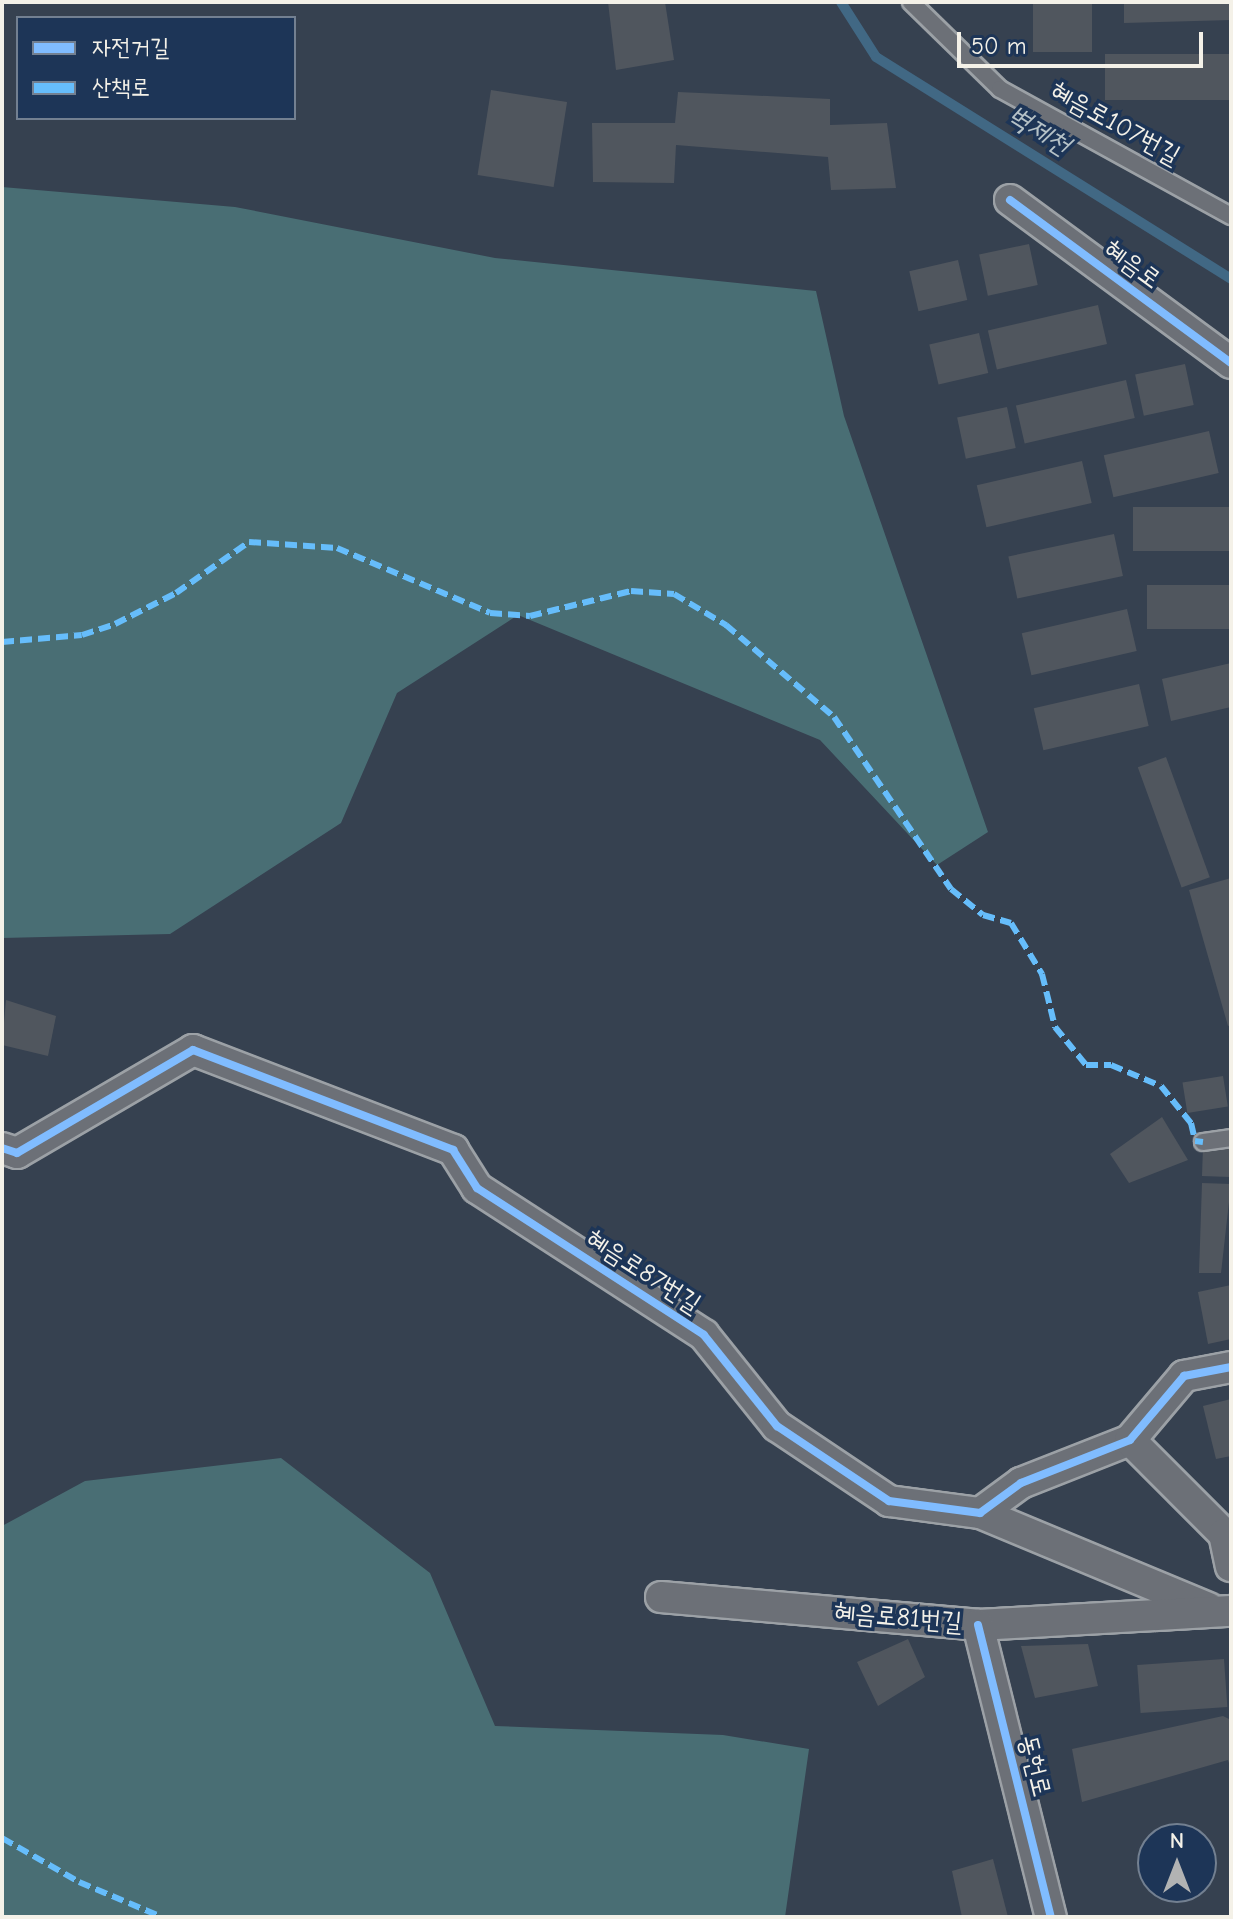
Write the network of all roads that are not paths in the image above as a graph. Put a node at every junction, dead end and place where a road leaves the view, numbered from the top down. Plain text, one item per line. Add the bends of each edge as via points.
1 (911, 2) edge
2 (1010, 200) dead end
3 (1231, 216) edge
4 (1231, 363) edge
5 (1231, 1138) edge
6 (1203, 1142) dead end
7 (2, 1148) edge
8 (1231, 1367) edge
9 (1130, 1440) junction
10 (980, 1513) junction
11 (1231, 1566) edge
12 (661, 1597) dead end
13 (1224, 1611) edge
14 (978, 1625) junction
15 (1051, 1917) edge

1 - 3 lane, 혜음로107번길 via 1000,89
2 - 4 street, 혜음로
5 - 6 lane
7 - 10 street, 혜음로87번길 via 17,1153 193,1050 453,1150 477,1188 704,1335 777,1426 889,1501
8 - 9 street via 1184,1376
9 - 10 street via 1021,1483
9 - 11 street via 1224,1534
10 - 13 street
12 - 14 street, 혜음로81번길
13 - 14 street, 혜음로81번길
14 - 15 street, 동헌로

